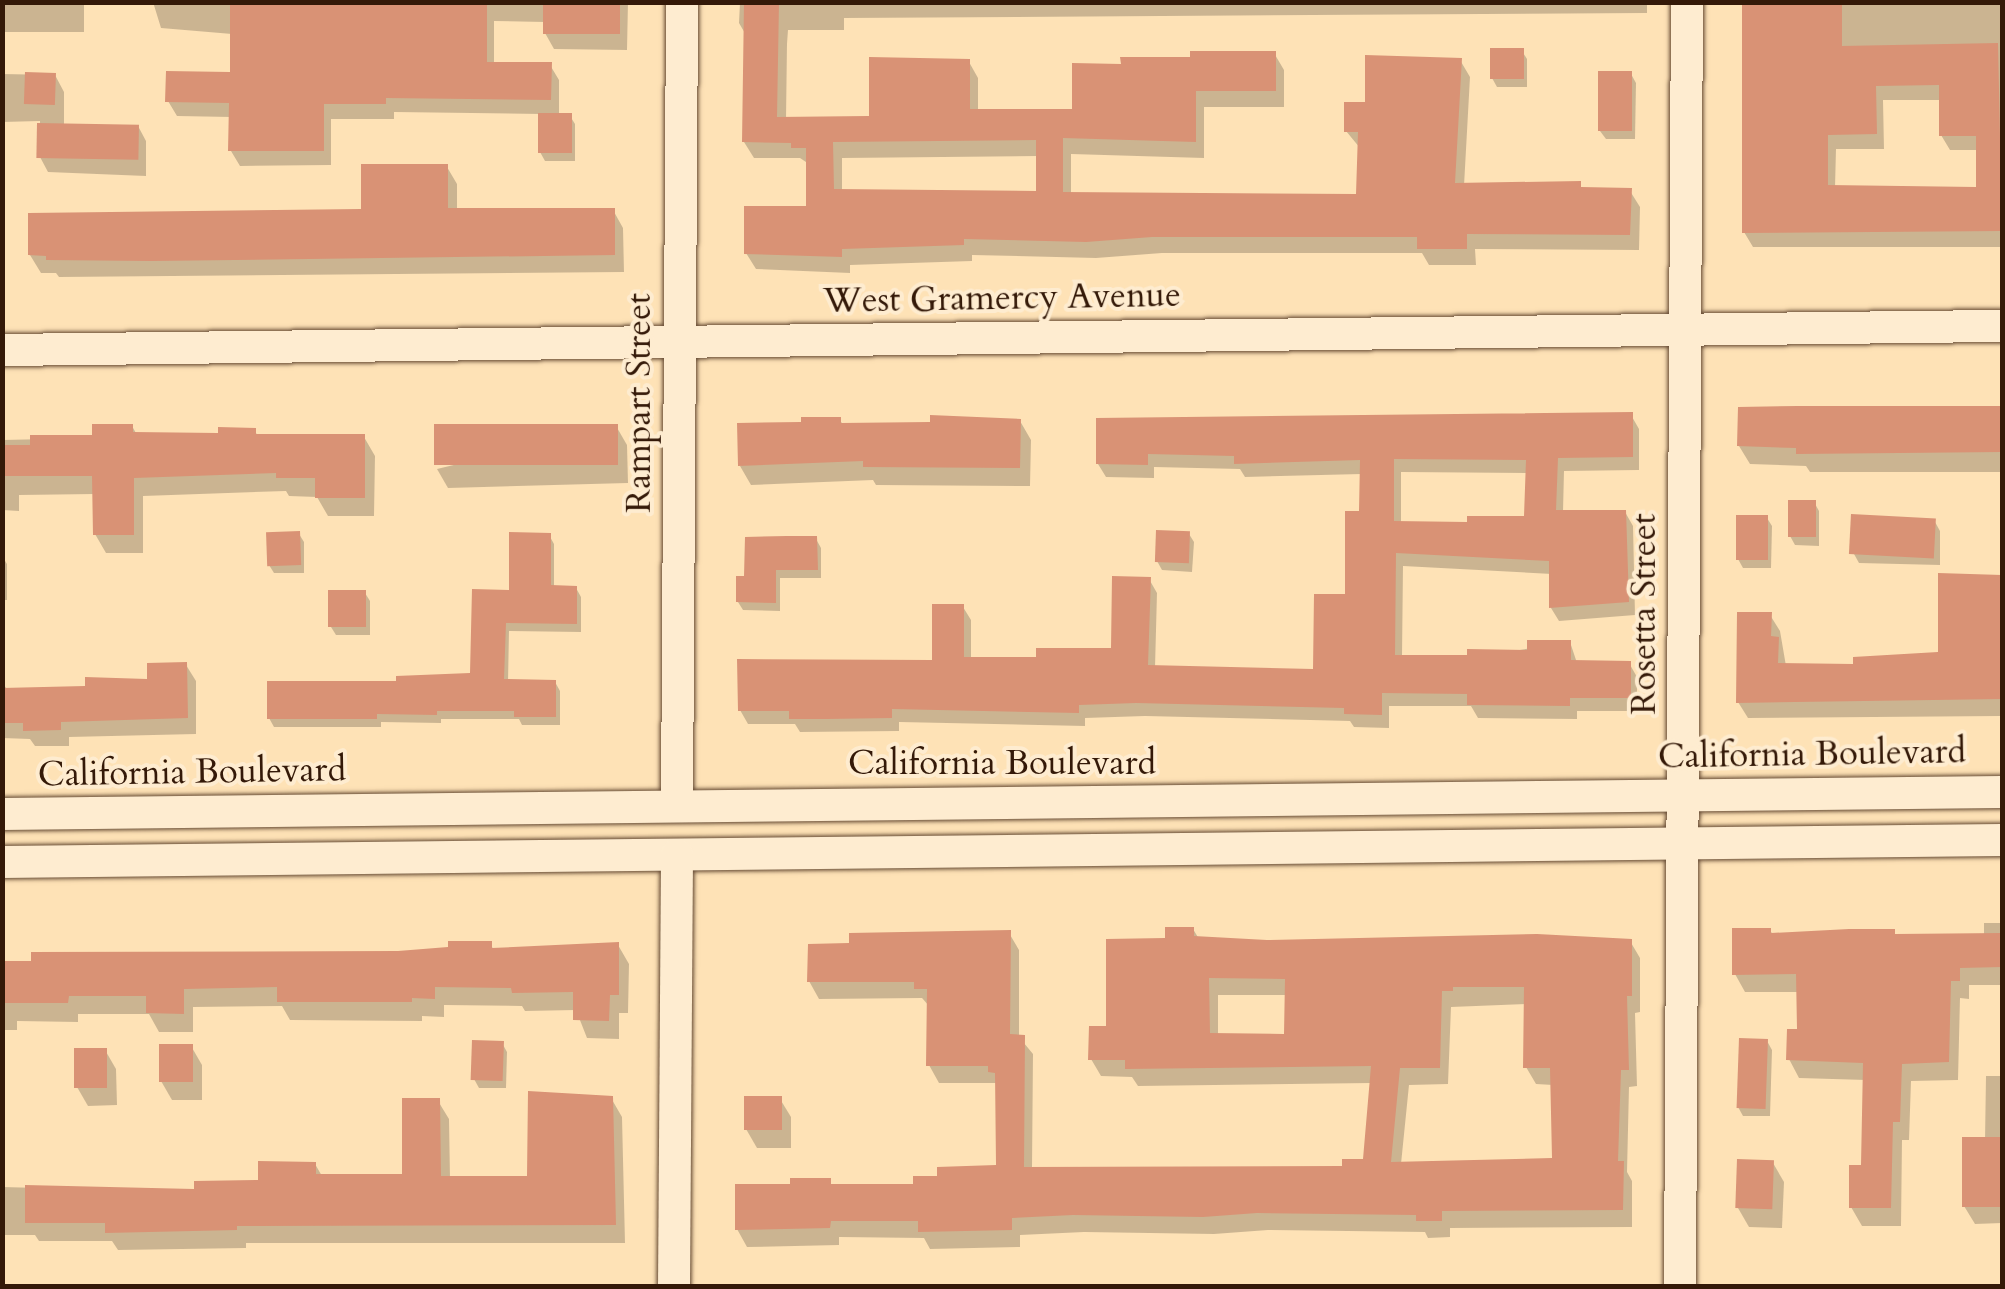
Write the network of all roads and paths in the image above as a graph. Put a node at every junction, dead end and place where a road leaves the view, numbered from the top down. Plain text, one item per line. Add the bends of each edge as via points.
1 (682, 2) edge
2 (1687, 2) edge
3 (2002, 326) edge
4 (1685, 330) junction
5 (680, 342) junction
6 (2, 350) edge
7 (2002, 792) edge
8 (1683, 795) junction
9 (1182, 802) junction
10 (677, 804) junction
11 (170, 813) junction
12 (2, 814) edge
13 (2002, 840) edge
14 (1682, 844) junction
15 (1183, 848) junction
16 (677, 855) junction
17 (172, 861) junction
18 (2, 862) edge
19 (674, 1286) edge
20 (1680, 1286) edge

1 - 5 street, Rampart Street
2 - 4 street, Rosetta Street
3 - 4 street, West Gramercy Avenue
4 - 5 street, West Gramercy Avenue
4 - 8 street, Rosetta Street
5 - 6 street, West Gramercy Avenue
5 - 10 street, Rampart Street
7 - 8 street, California Boulevard
8 - 9 street, California Boulevard
8 - 14 street, Rosetta Street
9 - 10 street, California Boulevard
9 - 15 street
10 - 11 street, California Boulevard
10 - 16 street via 707,823 707,837
11 - 12 street, California Boulevard
11 - 17 street
13 - 14 street
14 - 15 street
14 - 20 street, Rosetta Street
15 - 16 street
16 - 17 street
16 - 19 street
17 - 18 street

